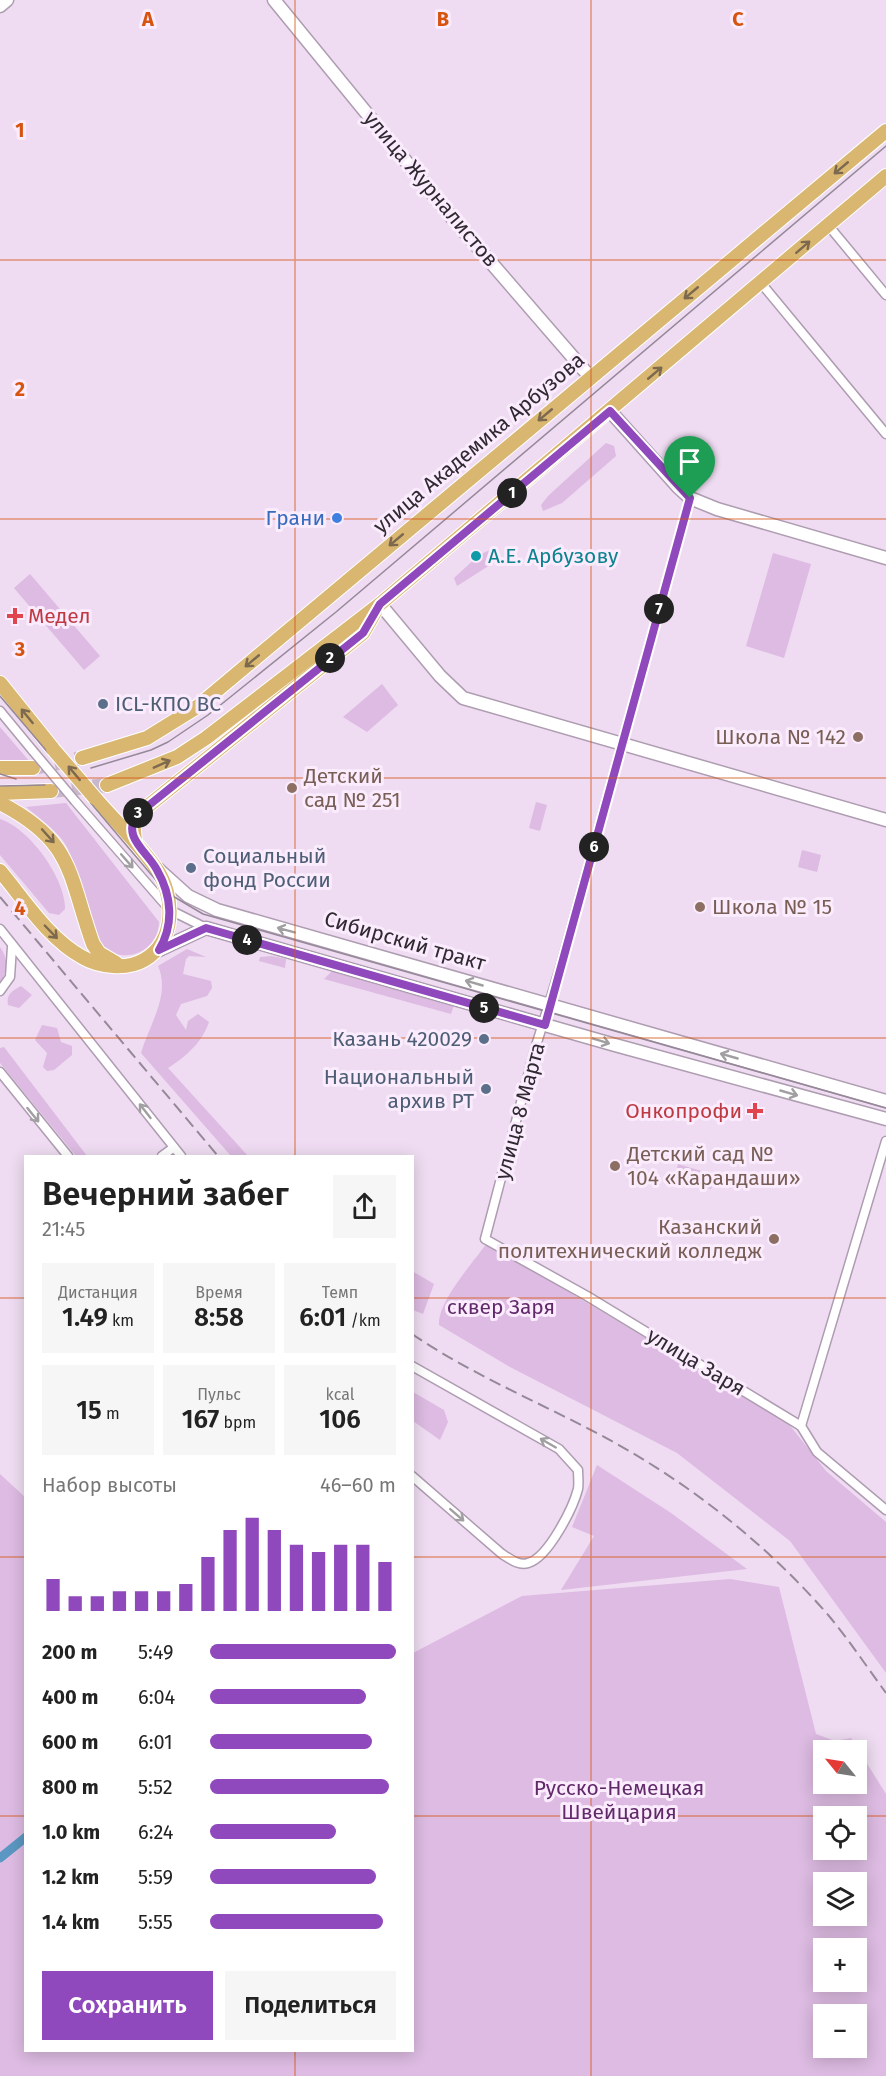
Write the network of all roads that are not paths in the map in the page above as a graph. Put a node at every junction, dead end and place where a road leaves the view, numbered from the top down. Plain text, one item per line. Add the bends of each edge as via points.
1 (7, 0) edge
2 (274, 0) edge
3 (0, 6) edge
4 (886, 130) edge
5 (886, 176) edge
6 (828, 225) junction
7 (761, 283) junction
8 (886, 295) edge
9 (590, 377) junction
10 (610, 411) junction
11 (886, 434) edge
12 (690, 498) junction
13 (886, 558) edge
14 (380, 604) junction
15 (0, 683) edge
16 (0, 711) edge
17 (622, 744) junction
18 (82, 758) tunnel mouth
19 (0, 768) edge
20 (33, 768) tunnel mouth
21 (107, 785) tunnel mouth
22 (51, 792) tunnel mouth
23 (0, 793) edge
24 (0, 803) edge
25 (886, 820) edge
26 (136, 844) junction
27 (157, 869) junction
28 (0, 871) edge
29 (170, 910) junction
30 (206, 928) junction
31 (0, 929) edge
32 (12, 946) junction
33 (159, 950) junction
34 (122, 965) junction
35 (0, 991) edge
36 (550, 1004) junction
37 (545, 1025) junction
38 (0, 1072) edge
39 (886, 1101) edge
40 (886, 1119) edge
41 (886, 1141) edge
42 (173, 1148) junction
43 (68, 1155) edge
44 (163, 1155) edge
45 (180, 1155) edge
46 (485, 1239) joint
47 (414, 1367) edge
48 (801, 1426) junction
49 (414, 1478) edge
50 (886, 1510) edge

1 - 3 main road
2 - 9 main road, улица Журналистов via 449,214
4 -> 9 main road, улица Академика Арбузова
5 - 6 main road
7 -> 6 main road
6 - 8 street
10 -> 7 main road
7 - 11 street
9 -> 18 main road, улица Академика Арбузова via 197,707 147,738
10 - 12 main road
10 - 14 main road
12 - 13 main road
12 - 17 street, улица 8 Марта
14 - 17 main road via 463,698
21 -> 14 main road via 177,757
14 - 26 main road via 363,633 138,814 132,828
26 -> 15 main road, Сибирский тракт, bridge
16 -> 29 street, Сибирский тракт, bridge
17 - 25 main road
17 - 36 street, улица 8 Марта
19 - 20 main road
22 - 23 main road
24 -> 34 main road via 42,829 56,846 68,862 93,945 109,960
26 - 27 main road, Сибирский тракт
27 - 29 main road
36 -> 27 main road, Сибирский тракт via 217,910 188,896
28 -> 34 main road via 68,948 96,963
29 - 30 street, Сибирский тракт
29 - 33 main road via 169,929
30 - 33 main road
30 - 37 main road, Сибирский тракт
31 - 32 street
32 - 35 street via 10,977
42 -> 32 street
33 - 34 main road via 140,962
36 - 37 street, улица 8 Марта
39 -> 36 main road, Сибирский тракт
37 -> 40 main road, Сибирский тракт
37 - 46 street, улица 8 Марта
38 -> 43 street
41 - 48 street
42 - 44 street
42 - 45 street
46 - 48 street, улица Заря
49 -> 47 street via 502,1554 526,1564 535,1560 560,1531 578,1488 578,1470 559,1449
48 - 50 street, улица Заря via 817,1452

